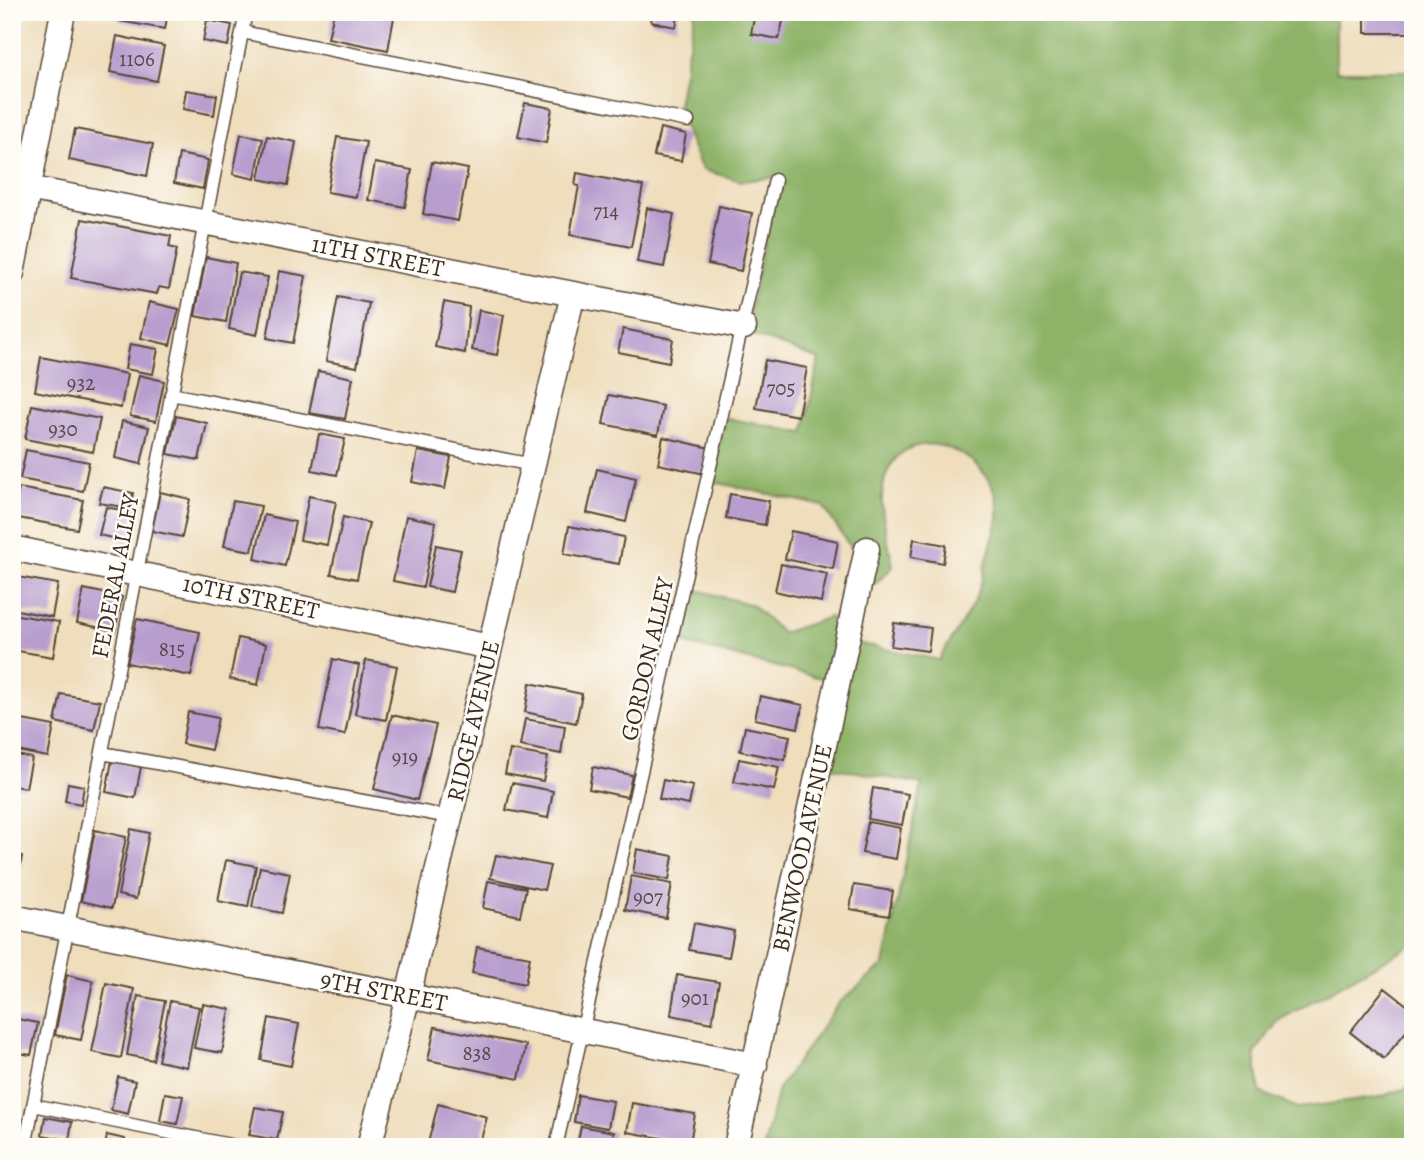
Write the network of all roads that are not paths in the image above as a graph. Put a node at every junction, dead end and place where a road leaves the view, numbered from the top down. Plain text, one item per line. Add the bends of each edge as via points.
1 (63, 12) edge
2 (246, 12) edge
3 (242, 32) junction
4 (688, 121) dead end
5 (775, 180) dead end
6 (20, 187) edge
7 (204, 223) junction
8 (12, 273) edge
9 (573, 294) junction
10 (744, 327) junction
11 (171, 394) junction
12 (533, 465) junction
13 (12, 548) edge
14 (867, 549) dead end
15 (137, 574) junction
16 (490, 647) junction
17 (102, 753) junction
18 (450, 817) junction
19 (12, 917) edge
20 (68, 929) junction
21 (408, 996) junction
22 (585, 1031) junction
23 (755, 1065) junction
24 (33, 1105) junction
25 (25, 1147) edge
26 (240, 1147) edge
27 (369, 1147) edge
28 (556, 1147) edge
29 (736, 1147) edge

1 - 6 street
2 - 3 lane, FEDERAL ALLEY
3 - 4 lane
3 - 7 lane, FEDERAL ALLEY
5 - 10 lane, GORDON ALLEY
6 - 7 street, 11TH STREET
6 - 8 street
7 - 9 street, 11TH STREET
7 - 11 lane, FEDERAL ALLEY
9 - 10 street, 11TH STREET
9 - 12 street, RIDGE AVENUE
10 - 22 lane, GORDON ALLEY
11 - 12 lane
11 - 15 lane, FEDERAL ALLEY
12 - 16 street, RIDGE AVENUE
13 - 15 street, 10TH STREET
14 - 23 street, BENWOOD AVENUE
15 - 16 street, 10TH STREET
15 - 17 lane, FEDERAL ALLEY
16 - 18 street, RIDGE AVENUE
17 - 18 lane
17 - 20 lane, FEDERAL ALLEY
18 - 21 street, RIDGE AVENUE
19 - 20 street, 9TH STREET
20 - 21 street, 9TH STREET
20 - 24 lane, FEDERAL ALLEY
21 - 22 street, 9TH STREET
21 - 27 street, RIDGE AVENUE
22 - 23 street, 9TH STREET
22 - 28 lane, GORDON ALLEY
23 - 29 street, BENWOOD AVENUE
24 - 25 lane, FEDERAL ALLEY
24 - 26 lane

